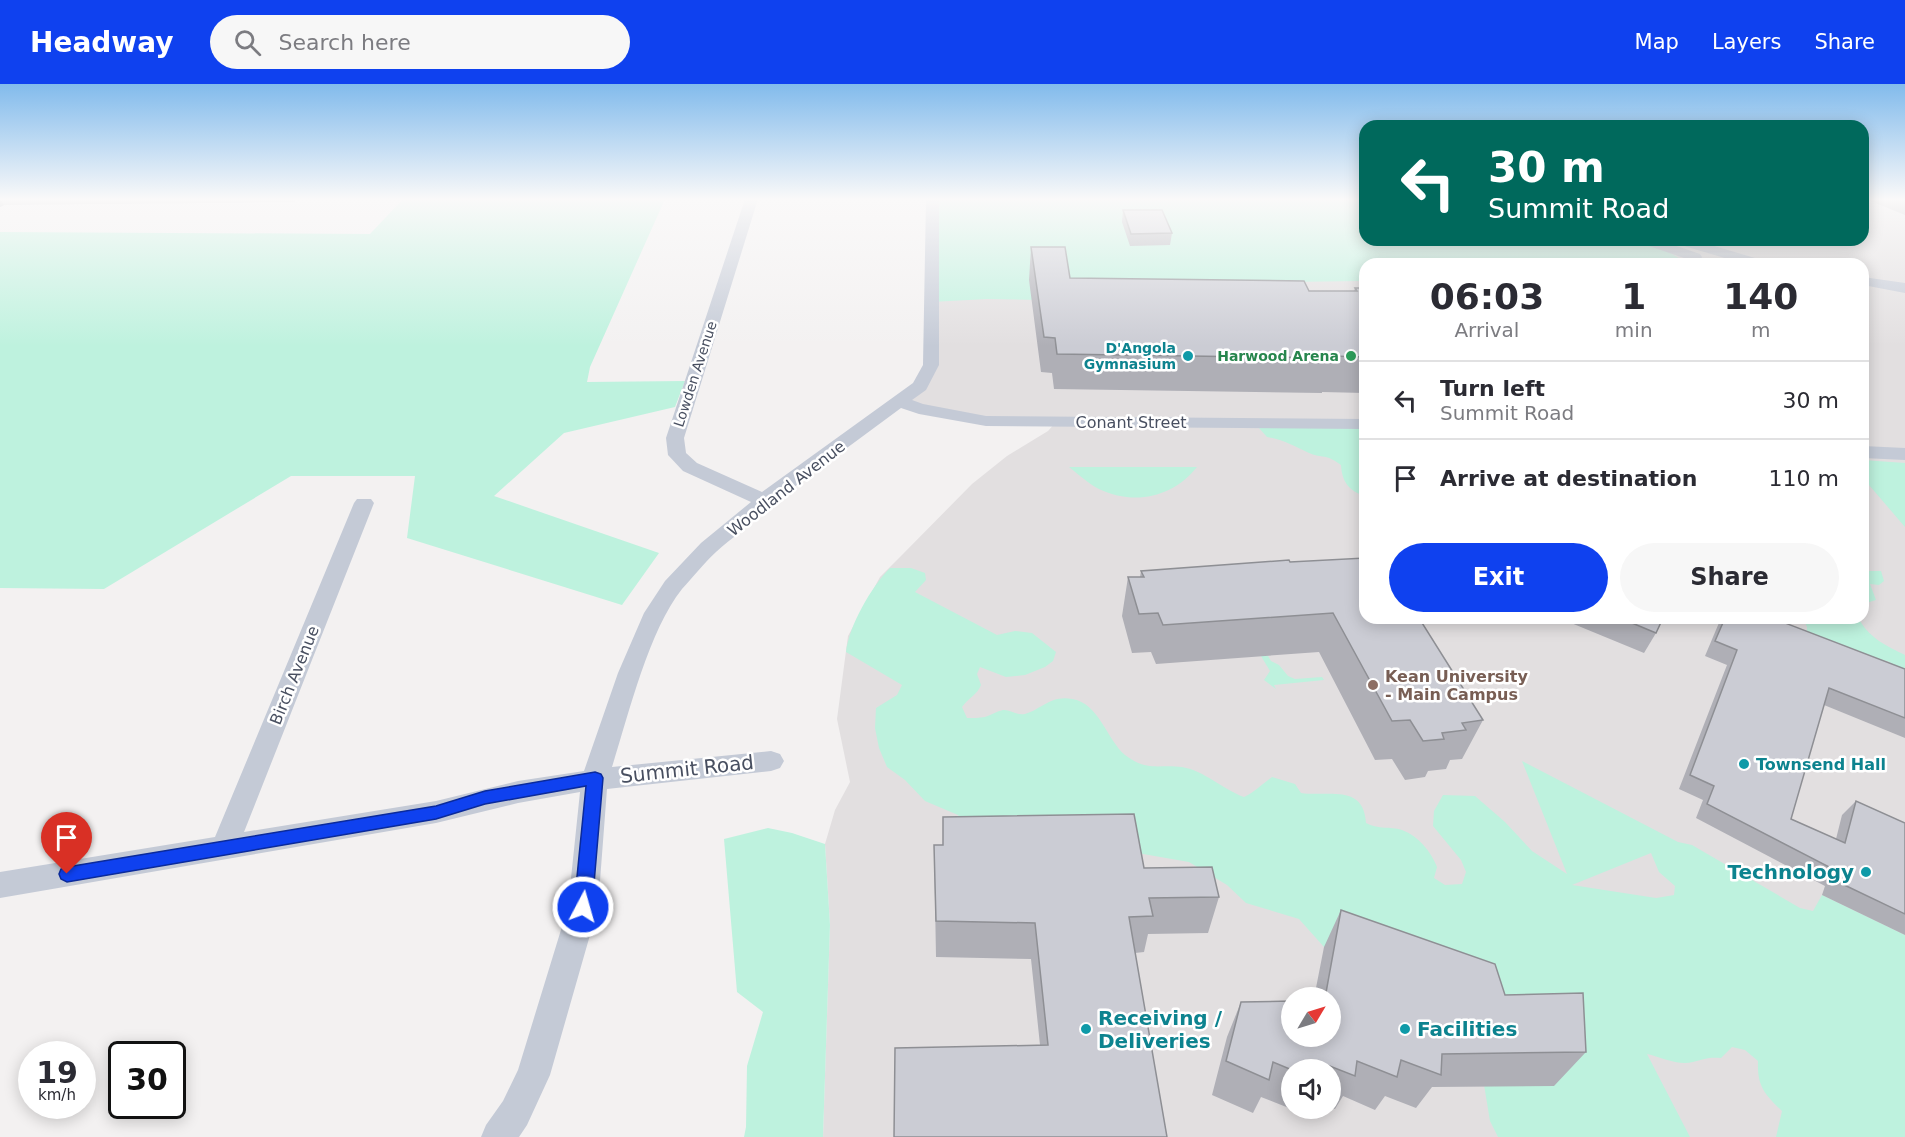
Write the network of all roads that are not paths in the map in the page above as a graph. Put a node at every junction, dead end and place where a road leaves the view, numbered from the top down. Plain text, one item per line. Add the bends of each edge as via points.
1 (735, 248) edge
2 (932, 248) edge
3 (1661, 248) edge
4 (1668, 248) edge
5 (1705, 248) edge
6 (1678, 258) edge
7 (1698, 258) edge
8 (1737, 258) edge
9 (1869, 282) edge
10 (1905, 288) edge
11 (1869, 296) edge
12 (1905, 298) edge
13 (900, 401) junction
14 (1359, 424) edge
15 (1869, 452) edge
16 (1905, 454) edge
17 (764, 500) junction
18 (364, 503) dead end
19 (771, 761) dead end
20 (595, 778) junction
21 (224, 848) junction
22 (0, 885) edge
23 (498, 1137) edge

1 - 17 street, Lowden Avenue via 675,438 677,455 690,467
2 - 13 street, Woodland Avenue via 931,365 920,386
3 - 6 street
4 - 7 street
5 - 8 street
9 - 10 street
11 - 12 street
13 - 14 street, Conant Street via 919,409 986,421
13 - 17 street, Woodland Avenue
15 - 16 street
17 - 20 street, Woodland Avenue via 708,548 673,586 652,619
18 - 21 street, Birch Avenue
19 - 20 street, Summit Road
20 - 21 street, Summit Road via 485,798 436,813
20 - 23 street, Woodland Avenue via 583,907 533,1075 515,1113
21 - 22 street, Summit Road

